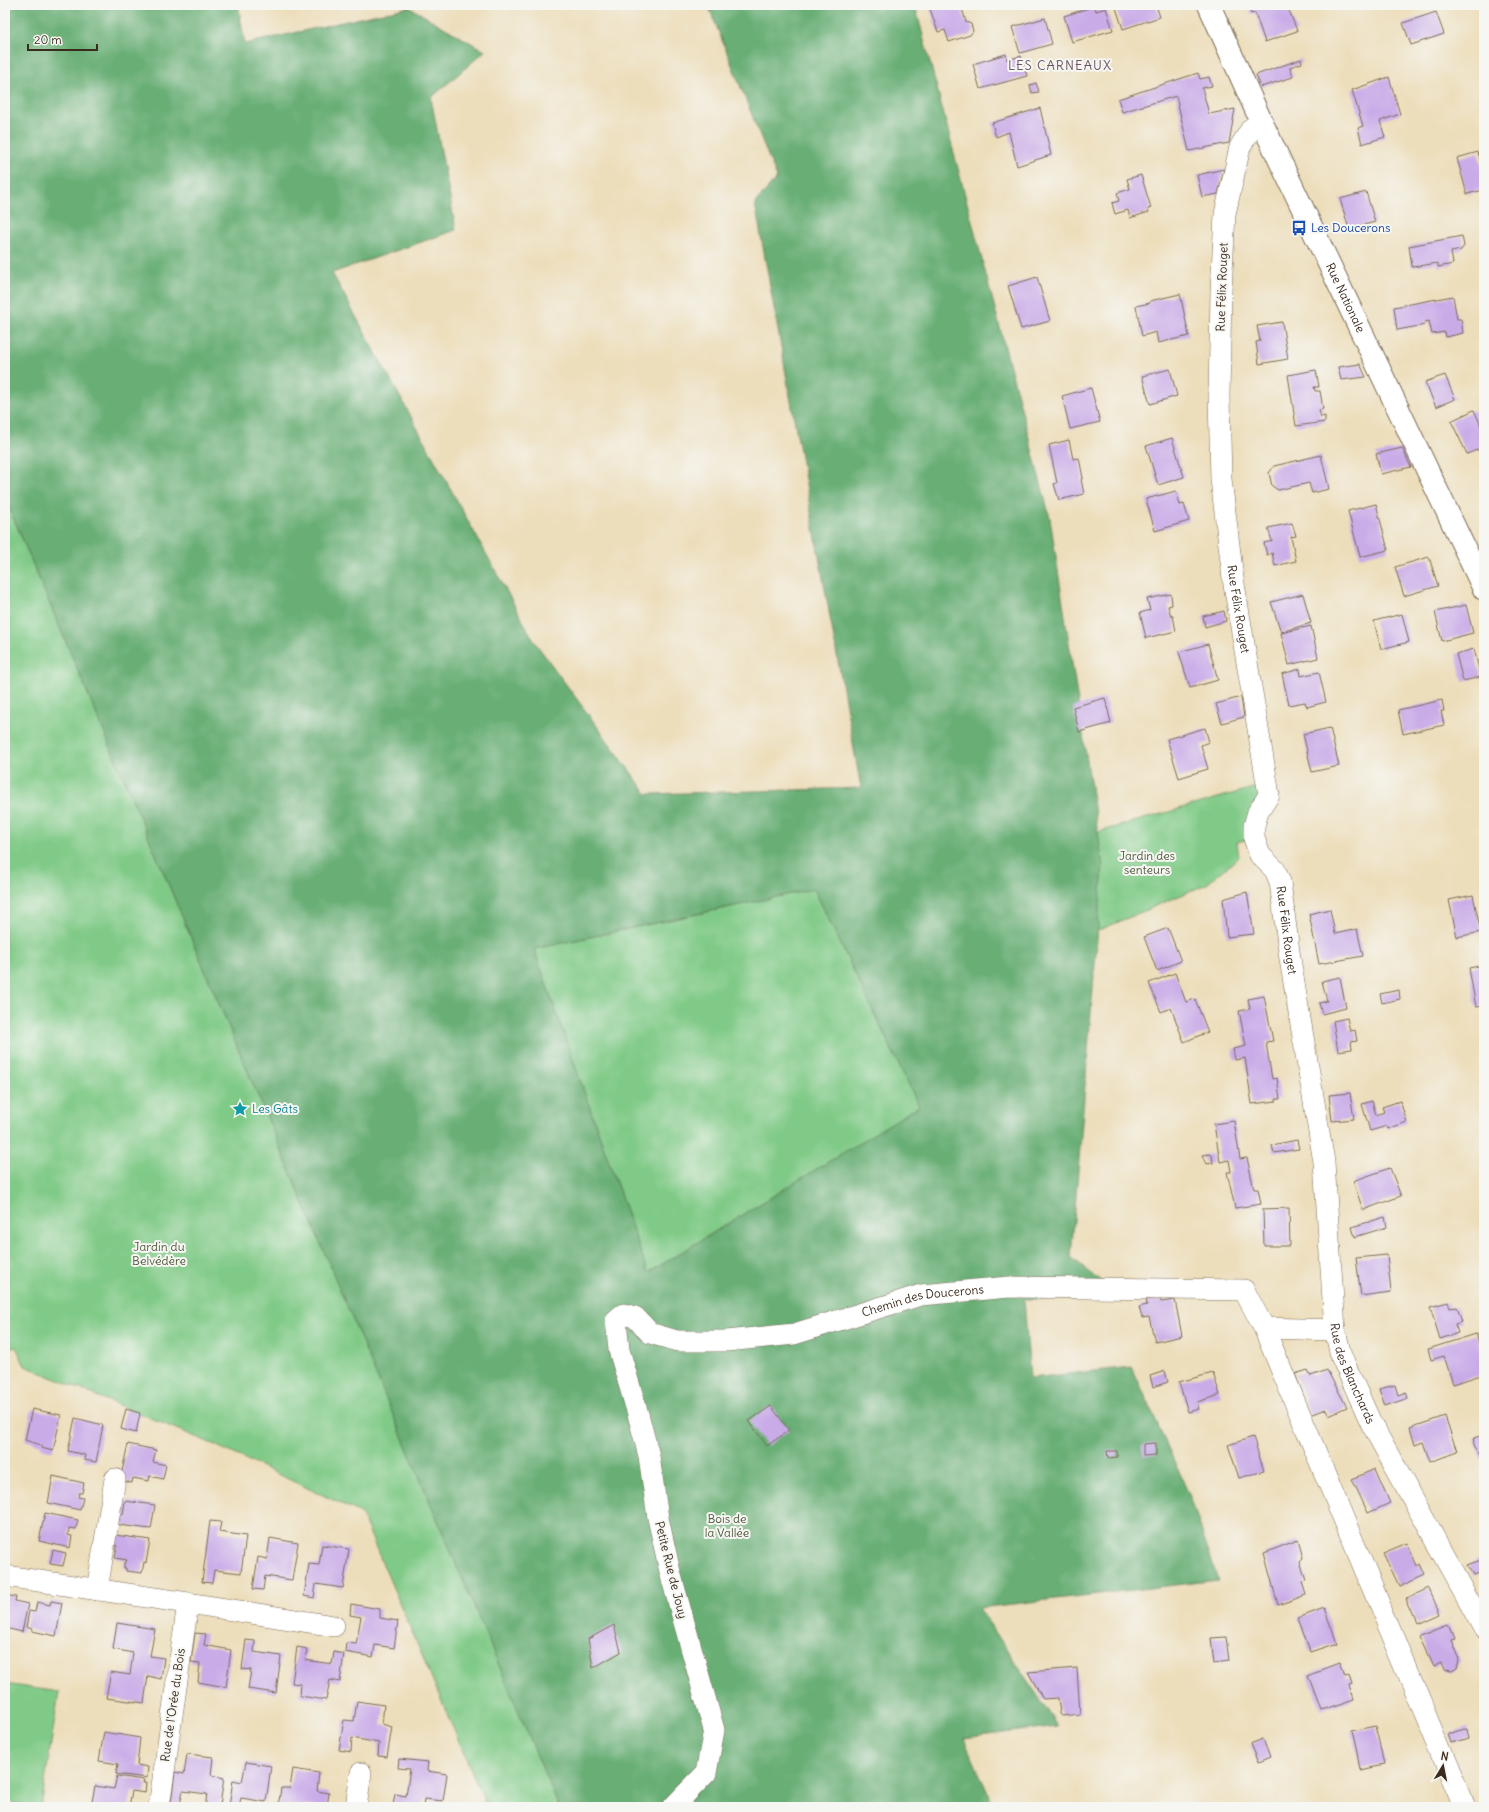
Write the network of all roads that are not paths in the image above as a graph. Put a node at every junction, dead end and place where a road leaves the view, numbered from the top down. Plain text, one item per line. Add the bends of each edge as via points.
1 (1209, 5) edge
2 (1261, 120) junction
3 (1484, 589) edge
4 (1313, 1092) joint
5 (616, 1320) joint
6 (1264, 1328) junction
7 (1334, 1330) junction
8 (115, 1479) dead end
9 (5, 1576) edge
10 (97, 1590) junction
11 (188, 1603) junction
12 (334, 1626) dead end
13 (1484, 1628) edge
14 (361, 1773) dead end
15 (159, 1807) edge
16 (356, 1807) edge
17 (673, 1807) edge
18 (1464, 1807) edge

1 - 2 street, Rue Nationale
2 - 3 street, Rue Nationale
2 - 4 street, Rue Félix Rouget via 1251,129 1240,147 1225,214 1219,396 1221,479 1233,578 1269,795 1258,812 1254,838 1260,855 1275,870 1280,882 1290,959
4 - 7 street, Rue des Blanchards via 1324,1162
5 - 6 street, Chemin des Doucerons via 623,1314 635,1317 650,1333 677,1341 727,1342 794,1334 921,1294 1008,1288 1244,1290
5 - 17 street, Petite Rue de Jouy via 619,1350 649,1456 658,1518 670,1572 714,1730 706,1773
6 - 7 street, Rue des Blanchards
6 - 18 street
7 - 13 street, Rue des Blanchards via 1341,1356 1372,1425
8 - 10 street
9 - 10 street
10 - 11 street
11 - 12 street
11 - 15 street, Rue de l'Orée du Bois
14 - 16 street

